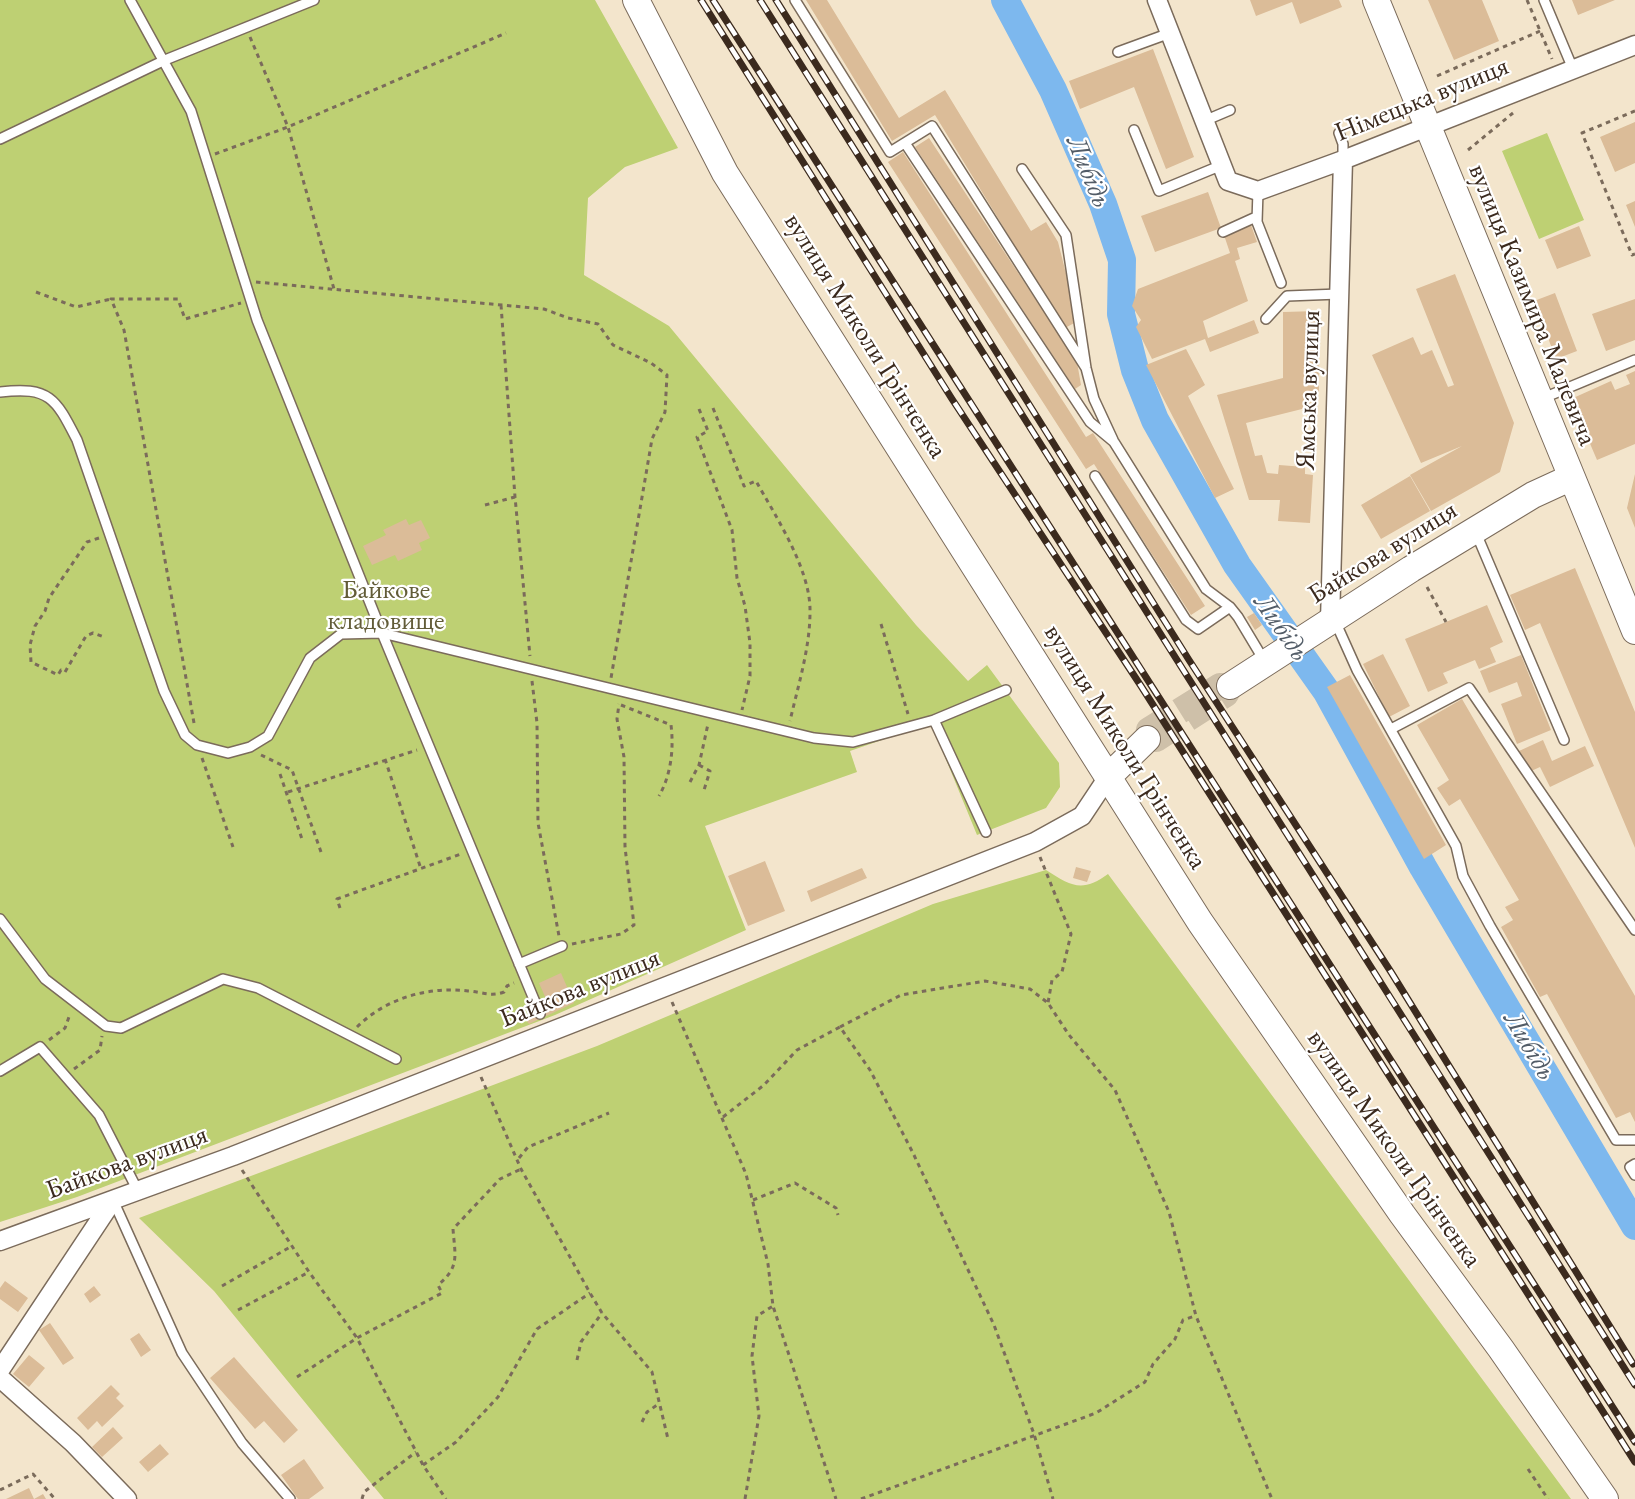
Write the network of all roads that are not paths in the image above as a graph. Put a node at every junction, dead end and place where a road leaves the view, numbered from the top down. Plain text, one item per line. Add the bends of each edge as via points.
1 (130, 0) edge
2 (314, 0) edge
3 (636, 0) edge
4 (795, 0) edge
5 (1157, 0) edge
6 (1376, 0) edge
7 (1544, 0) edge
8 (1170, 33) junction
9 (1635, 45) edge
10 (1118, 52) dead end
11 (165, 60) junction
12 (1573, 69) junction
13 (1230, 110) dead end
14 (1204, 121) junction
15 (1428, 126) junction
16 (1134, 130) dead end
17 (1339, 133) dead end
18 (0, 139) edge
19 (905, 143) junction
20 (1343, 160) junction
21 (1022, 169) dead end
22 (1225, 173) junction
23 (1257, 191) junction
24 (1256, 217) junction
25 (1223, 232) dead end
26 (1281, 283) dead end
27 (1339, 294) junction
28 (1266, 319) dead end
29 (1635, 360) edge
30 (1086, 368) junction
31 (0, 392) edge
32 (1539, 400) junction
33 (1114, 442) junction
34 (1095, 476) dead end
35 (1570, 478) junction
36 (1475, 531) junction
37 (1230, 607) junction
38 (1326, 624) junction
39 (1635, 631) edge
40 (382, 633) junction
41 (1267, 661) junction
42 (1230, 686) tunnel mouth
43 (1005, 690) dead end
44 (934, 720) junction
45 (1391, 729) junction
46 (1147, 739) dead end
47 (1564, 741) dead end
48 (1108, 777) junction
49 (986, 832) dead end
50 (0, 919) edge
51 (1635, 930) edge
52 (562, 946) road end
53 (519, 964) junction
54 (544, 1022) junction
55 (396, 1059) dead end
56 (0, 1071) edge
57 (1635, 1140) edge
58 (1635, 1164) edge
59 (1635, 1174) edge
60 (138, 1191) junction
61 (113, 1200) junction
62 (0, 1241) edge
63 (0, 1370) edge
64 (0, 1378) edge
65 (127, 1499) edge
66 (290, 1499) edge
67 (1605, 1499) edge

1 - 11 lane
2 - 11 lane
3 - 48 main road, вулиця Миколи Грінченка via 725,173
4 - 19 lane via 890,153
5 - 8 street
6 - 15 main road, вулиця Казимира Малевича
7 - 12 lane
8 - 10 lane
8 - 14 street
9 - 12 street, Німецька вулиця
11 - 18 lane
11 - 40 lane via 192,111 251,300
12 - 15 street, Німецька вулиця
13 - 14 lane
14 - 22 street
15 - 20 street, Німецька вулиця
15 - 32 main road, вулиця Казимира Малевича
16 - 22 lane via 1159,191
17 - 20 lane
19 - 30 lane via 932,126
19 - 33 lane via 1090,422
20 - 23 street, Німецька вулиця
20 - 27 street, Ямська вулиця
21 - 30 lane via 1066,235
22 - 23 street
23 - 24 lane
24 - 25 lane
24 - 26 lane
27 - 28 lane via 1287,296
27 - 38 street, Ямська вулиця
29 - 32 lane
30 - 33 lane via 1094,399
31 - 40 lane via 20,389 58,403 77,440 164,691 185,735 197,745 228,753 250,747 268,736 310,658 341,634
32 - 35 main road, вулиця Казимира Малевича
33 - 37 lane via 1206,589
34 - 37 lane via 1186,620 1198,629
35 - 36 main road, Байкова вулиця via 1533,495
35 - 39 main road, вулиця Казимира Малевича
36 - 38 main road, Байкова вулиця
36 - 47 lane
37 - 41 lane
38 - 41 main road, Байкова вулиця
38 - 45 lane
40 - 44 lane via 814,738 853,742
40 - 53 lane
41 - 42 main road, Байкова вулиця
43 - 44 lane
44 - 49 lane
45 - 51 lane via 1469,688
45 - 57 lane via 1456,846 1463,876 1490,926 1616,1140
46 - 48 main road, Байкова вулиця
48 - 54 street, Байкова вулиця via 1082,816 1035,842 666,986
48 - 67 main road, вулиця Миколи Грінченка via 1250,997
50 - 55 lane via 45,979 106,1026 121,1028 223,979 258,988
52 - 53 lane
53 - 54 lane
54 - 60 street, Байкова вулиця via 475,1063
56 - 60 lane via 40,1047 99,1115
58 - 59 lane via 1630,1167
60 - 61 street, Байкова вулиця
61 - 62 street, Байкова вулиця
61 - 63 street
61 - 66 lane via 182,1353 242,1443
64 - 65 street via 73,1443

